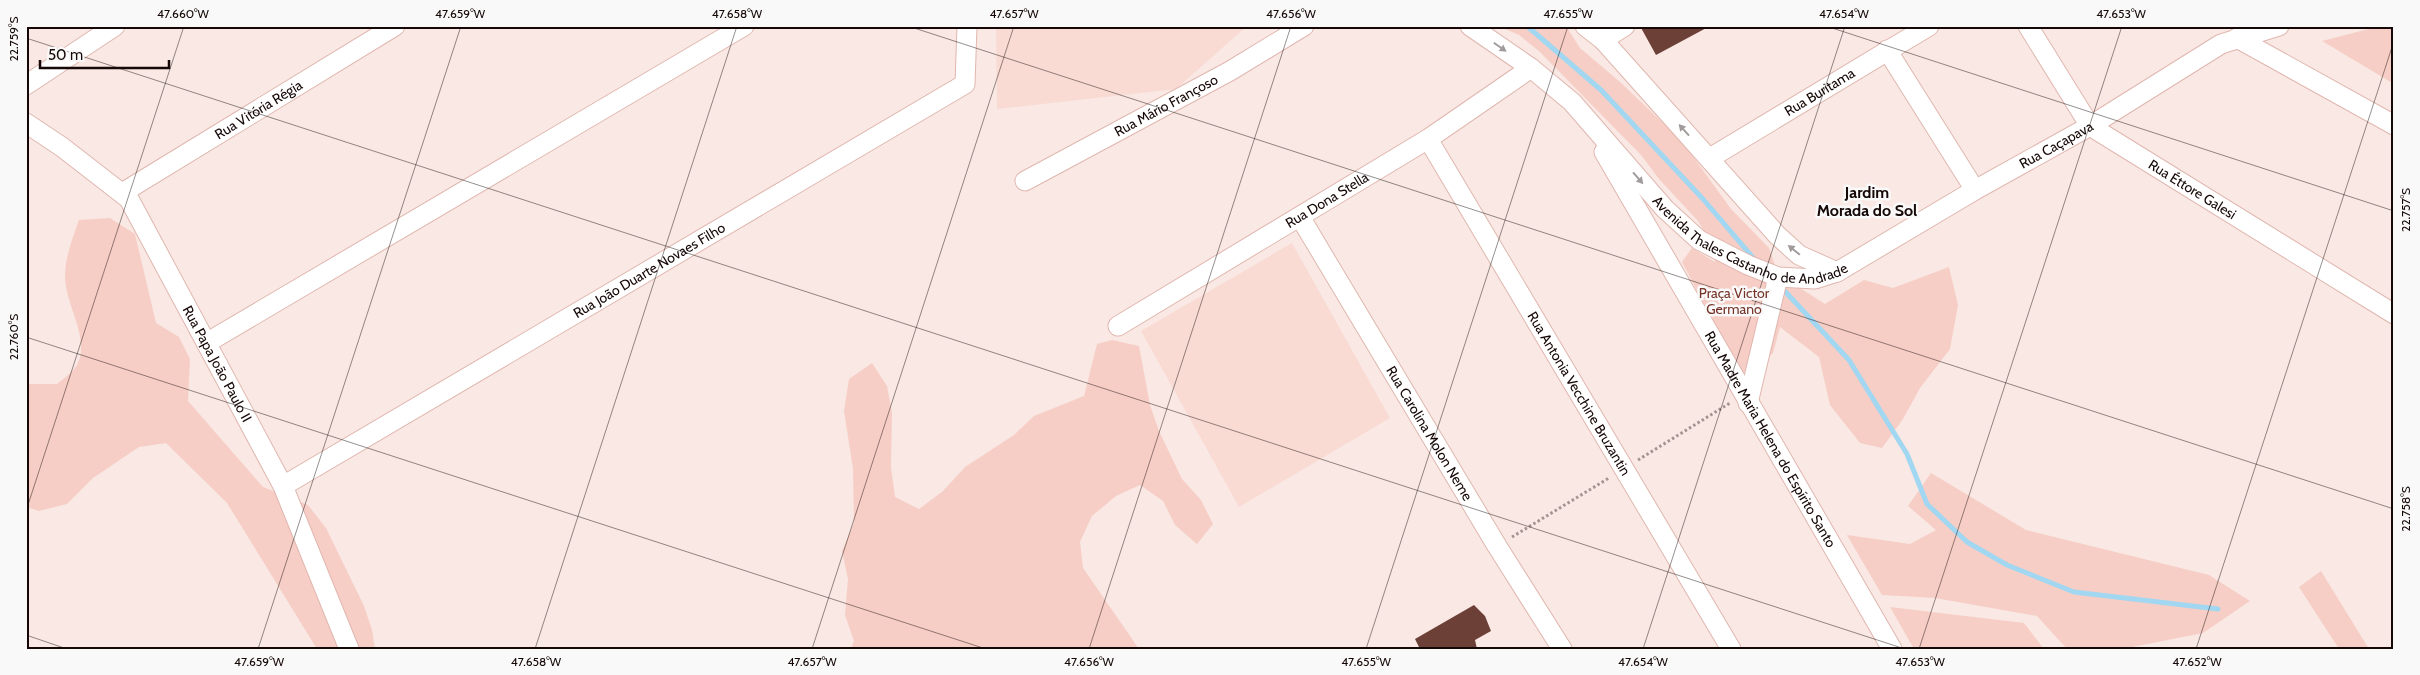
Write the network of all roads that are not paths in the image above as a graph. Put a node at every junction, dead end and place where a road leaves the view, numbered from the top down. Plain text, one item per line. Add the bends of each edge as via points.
1 (115, 26) edge
2 (395, 26) edge
3 (744, 26) edge
4 (967, 26) edge
5 (1304, 26) edge
6 (1470, 26) edge
7 (1585, 26) edge
8 (1625, 26) edge
9 (1929, 26) edge
10 (2028, 26) edge
11 (2280, 26) edge
12 (2237, 38) junction
13 (1604, 40) junction
14 (1887, 50) junction
15 (1531, 68) junction
16 (26, 85) edge
17 (1572, 102) junction
18 (26, 123) edge
19 (2394, 125) edge
20 (2090, 126) junction
21 (1428, 139) junction
22 (1710, 158) junction
23 (1025, 181) dead end
24 (1975, 190) junction
25 (122, 193) junction
26 (1300, 217) junction
27 (1837, 272) junction
28 (1778, 277) junction
29 (2394, 314) edge
30 (1118, 326) dead end
31 (208, 342) junction
32 (1746, 399) junction
33 (283, 486) junction
34 (349, 649) edge
35 (1562, 649) edge
36 (1731, 649) edge
37 (1892, 649) edge

1 - 16 street
2 - 25 street, Rua Vitória Régia
3 - 31 street
4 - 33 street, Rua João Duarte Novaes Filho via 965,84
5 - 23 street, Rua Mário Françoso via 1230,71
6 -> 15 street, Avenida Thales Castanho de Andrade
7 - 13 street, Avenida Thales Castanho de Andrade
8 - 13 street
9 - 14 street, Rua Buritama
10 - 20 street, Rua Éttore Galesi
11 - 12 street, Rua Caçapava
12 - 19 street
12 - 20 street, Rua Caçapava via 2221,44
22 -> 13 street, Avenida Thales Castanho de Andrade
14 - 22 street, Rua Buritama
14 - 24 street
15 - 17 street, Avenida Thales Castanho de Andrade
15 - 21 street, Rua Dona Stella
17 -> 28 street, Avenida Thales Castanho de Andrade via 1666,210 1699,240
17 - 32 street, Rua Madre Maria Helena do Espírito Santo
18 - 25 street, Rua Papa João Paulo II
20 - 24 street, Rua Caçapava
20 - 29 street, Rua Éttore Galesi
21 - 26 street, Rua Dona Stella
21 - 36 street, Rua Antonia Vecchine Bruzantin
27 -> 22 street, Avenida Thales Castanho de Andrade via 1799,255 1777,236
24 - 27 street, Rua Caçapava
25 - 31 street, Rua Papa João Paulo II via 129,199
26 - 30 street, Rua Dona Stella
26 - 35 street, Rua Carolina Molon Neme
27 - 28 street, Avenida Thales Castanho de Andrade via 1815,279
28 - 32 street
31 - 33 street, Rua Papa João Paulo II
32 - 37 street, Rua Madre Maria Helena do Espírito Santo
33 - 34 street, Rua Papa João Paulo II

